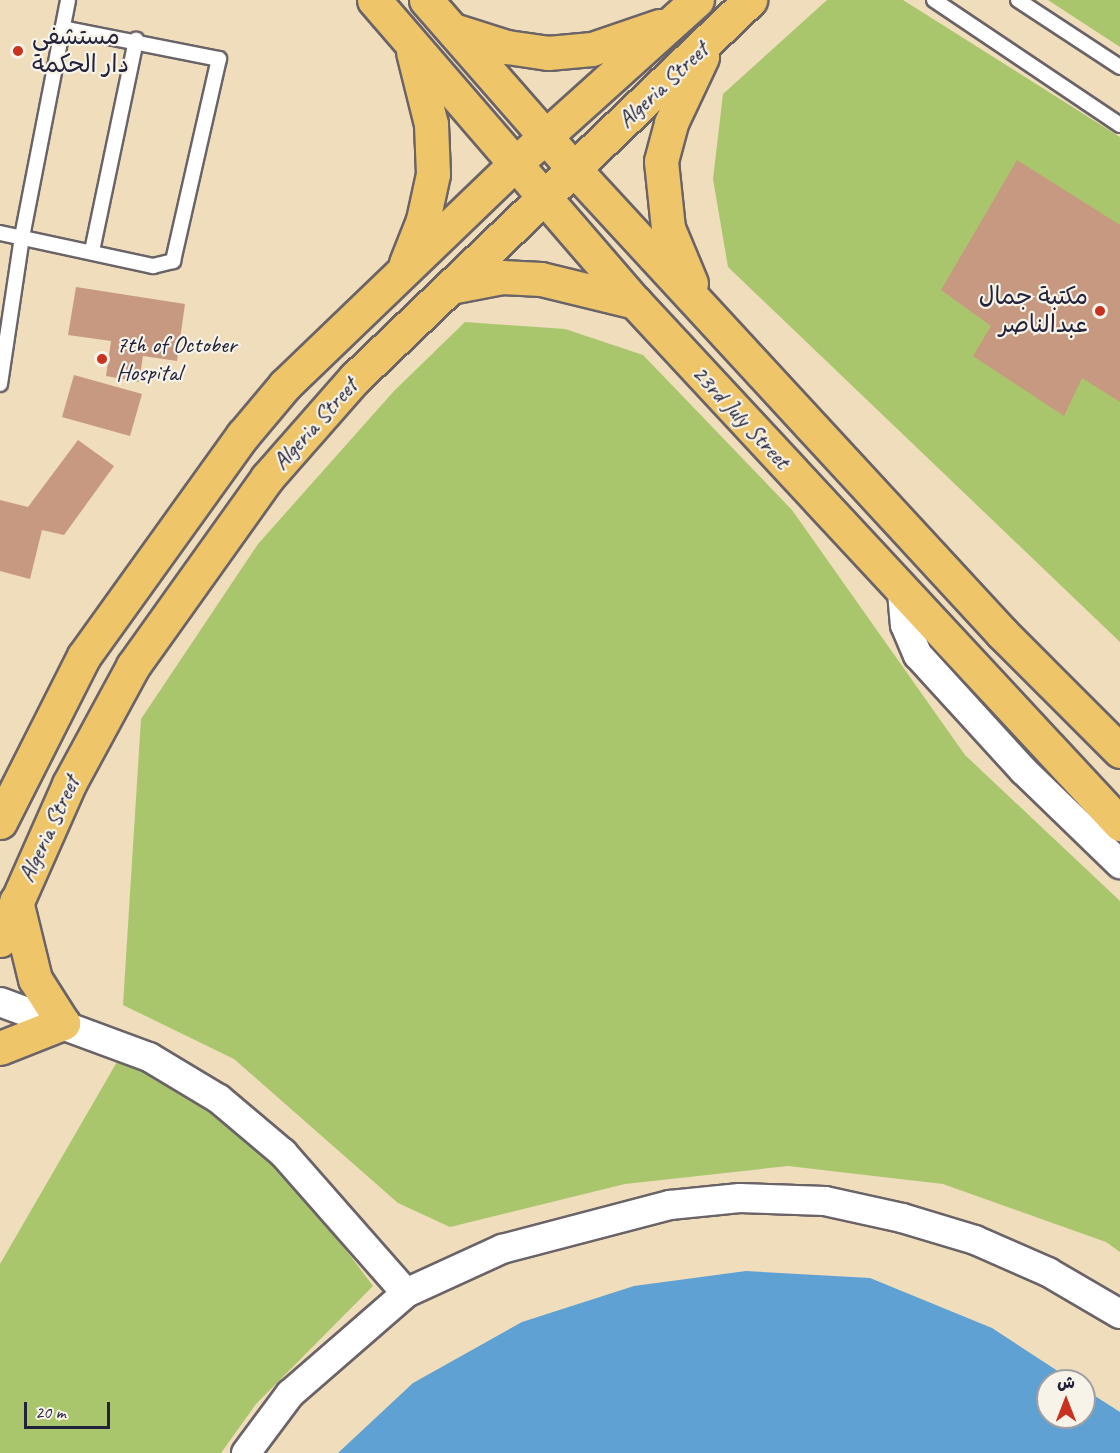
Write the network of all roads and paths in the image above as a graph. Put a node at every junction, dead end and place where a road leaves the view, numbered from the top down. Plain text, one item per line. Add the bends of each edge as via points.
1 (68, 0) edge
2 (374, 0) edge
3 (426, 0) edge
4 (750, 0) edge
5 (934, 0) edge
6 (1018, 0) edge
7 (687, 9) edge
8 (63, 28) junction
9 (453, 30) junction
10 (136, 40) junction
11 (711, 40) junction
12 (411, 44) junction
13 (1120, 67) edge
14 (1120, 125) edge
15 (545, 137) junction
16 (517, 162) junction
17 (574, 169) junction
18 (544, 194) junction
19 (0, 233) edge
20 (22, 237) junction
21 (92, 251) junction
22 (400, 275) junction
23 (450, 287) junction
24 (635, 302) junction
25 (703, 306) junction
26 (3, 337) edge
27 (0, 384) edge
28 (902, 592) junction
29 (1120, 751) edge
30 (0, 822) edge
31 (1120, 824) edge
32 (1120, 864) edge
33 (16, 900) junction
34 (0, 940) edge
35 (0, 1002) edge
36 (63, 1023) junction
37 (0, 1048) edge
38 (406, 1293) junction
39 (1120, 1314) edge
40 (246, 1453) edge

1 - 8 lane
2 - 12 main road, 23rd July Street
3 - 9 main road, 23rd July Street
4 - 11 main road, Algeria Street
5 - 14 lane
6 - 13 lane
7 - 9 main road via 592,49 548,53 507,47
7 - 15 main road, Algeria Street
8 - 10 lane
8 - 20 lane
9 - 15 main road, 23rd July Street
10 - 21 lane
10 - 21 lane via 213,55 220,65 173,261 153,266
11 - 17 main road, Algeria Street
11 - 25 main road via 671,123 661,161 668,228
12 - 16 main road, 23rd July Street
12 - 22 main road via 429,115 433,174 423,220
15 - 16 main road, Algeria Street
15 - 17 main road, 23rd July Street
16 - 18 main road, 23rd July Street
16 - 22 main road, Algeria Street
17 - 18 main road, Algeria Street
17 - 25 main road, 23rd July Street
18 - 23 main road, Algeria Street
18 - 24 main road, 23rd July Street
19 - 20 lane
20 - 21 lane
20 - 26 lane
22 - 30 main road, Algeria Street via 285,385 197,492 84,656
23 - 24 main road via 495,278 541,279
23 - 33 main road, Algeria Street via 315,422 198,568 133,666
24 - 28 main road, 23rd July Street
25 - 29 main road, 23rd July Street via 1047,681
26 - 27 lane
28 - 31 main road, 23rd July Street
28 - 32 street via 905,625 918,655 1024,771
33 - 34 main road, Algeria Street
33 - 36 main road via 35,979
35 - 36 street
36 - 37 main road
36 - 38 street via 149,1057 219,1099 284,1153
38 - 39 street via 502,1249 602,1220 670,1205 750,1198 825,1201 975,1240 1048,1272
38 - 40 street via 290,1394

